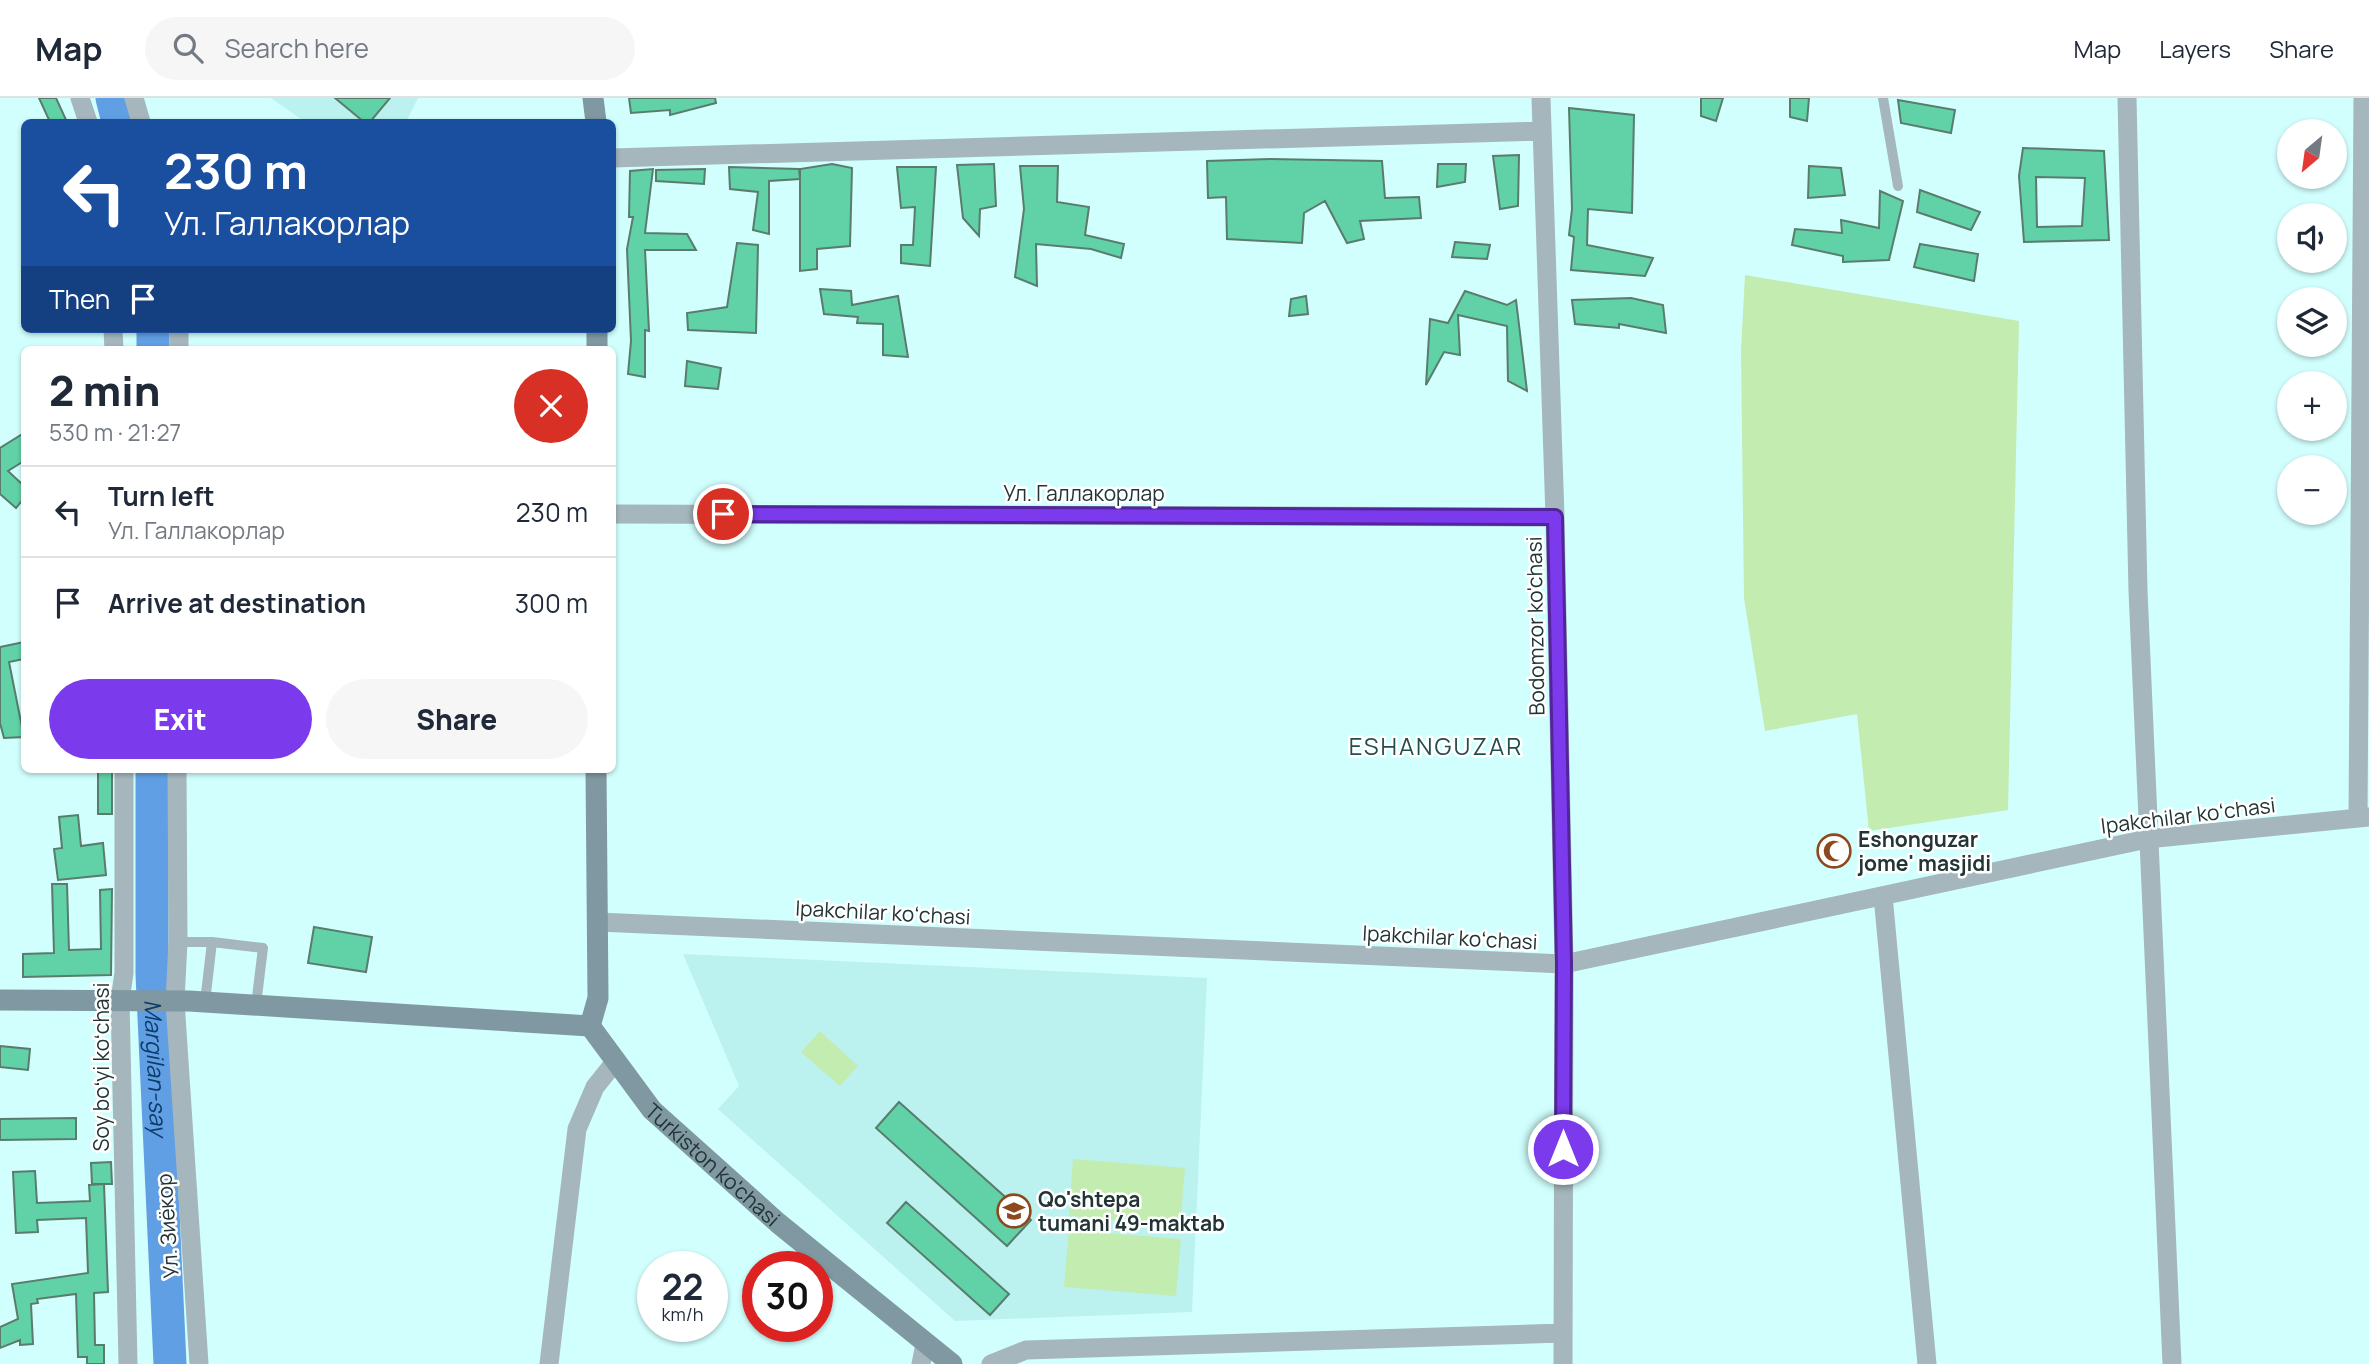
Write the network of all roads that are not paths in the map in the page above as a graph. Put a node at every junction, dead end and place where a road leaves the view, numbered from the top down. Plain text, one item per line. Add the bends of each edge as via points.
1 (80, 98) edge
2 (134, 98) edge
3 (593, 98) edge
4 (1541, 98) edge
5 (1883, 98) edge
6 (2127, 98) edge
7 (2363, 98) edge
8 (88, 119) edge
9 (140, 119) edge
10 (596, 119) edge
11 (1542, 131) junction
12 (616, 158) edge
13 (1898, 186) dead end
14 (616, 514) edge
15 (1555, 517) junction
16 (124, 773) edge
17 (177, 773) edge
18 (597, 773) edge
19 (2364, 817) edge
20 (2147, 839) junction
21 (1883, 896) junction
22 (598, 922) junction
23 (178, 942) junction
24 (212, 942) junction
25 (1564, 964) junction
26 (0, 1000) edge
27 (120, 1000) junction
28 (190, 1001) junction
29 (256, 1005) junction
30 (590, 1026) junction
31 (615, 1062) junction
32 (1562, 1333) junction
33 (923, 1354) edge
34 (128, 1364) edge
35 (199, 1364) edge
36 (550, 1364) edge
37 (951, 1364) edge
38 (991, 1364) edge
39 (1563, 1364) edge
40 (1927, 1364) edge
41 (2172, 1364) edge

1 - 8 street
2 - 9 street
3 - 10 street
4 - 11 street, Bodomzor ko'chasi
5 - 13 lane
6 - 20 street
7 - 19 street
11 - 12 street
11 - 15 street, Bodomzor ko'chasi
14 - 15 street, Ул. Галлакорлар
15 - 25 street, Bodomzor ko'chasi
16 - 27 street, Soy boʻyi koʻchasi via 124,973
17 - 23 street, Ул. Зиёкор
18 - 22 street
19 - 20 street, Ipakchilar koʻchasi
20 - 21 street, Ipakchilar koʻchasi
20 - 41 street
21 - 25 street, Ipakchilar koʻchasi
21 - 40 street
22 - 25 street, Ipakchilar koʻchasi
22 - 30 street via 598,999
23 - 24 lane
23 - 28 street, Ул. Зиёкор
24 - 28 lane
24 - 29 lane via 263,948
25 - 32 street, Bodomzor ko'chasi
26 - 27 street
27 - 28 street
27 - 34 street, Soy boʻyi koʻchasi
28 - 29 street
28 - 35 street, Ул. Зиёкор
29 - 30 street
30 - 31 street, Turkiston ko'chasi
31 - 33 street, Turkiston ko'chasi via 652,1110
31 - 36 street via 595,1087 577,1129
32 - 38 street via 1026,1350
32 - 39 street, Bodomzor ko'chasi
33 - 37 street, Turkiston ko'chasi

